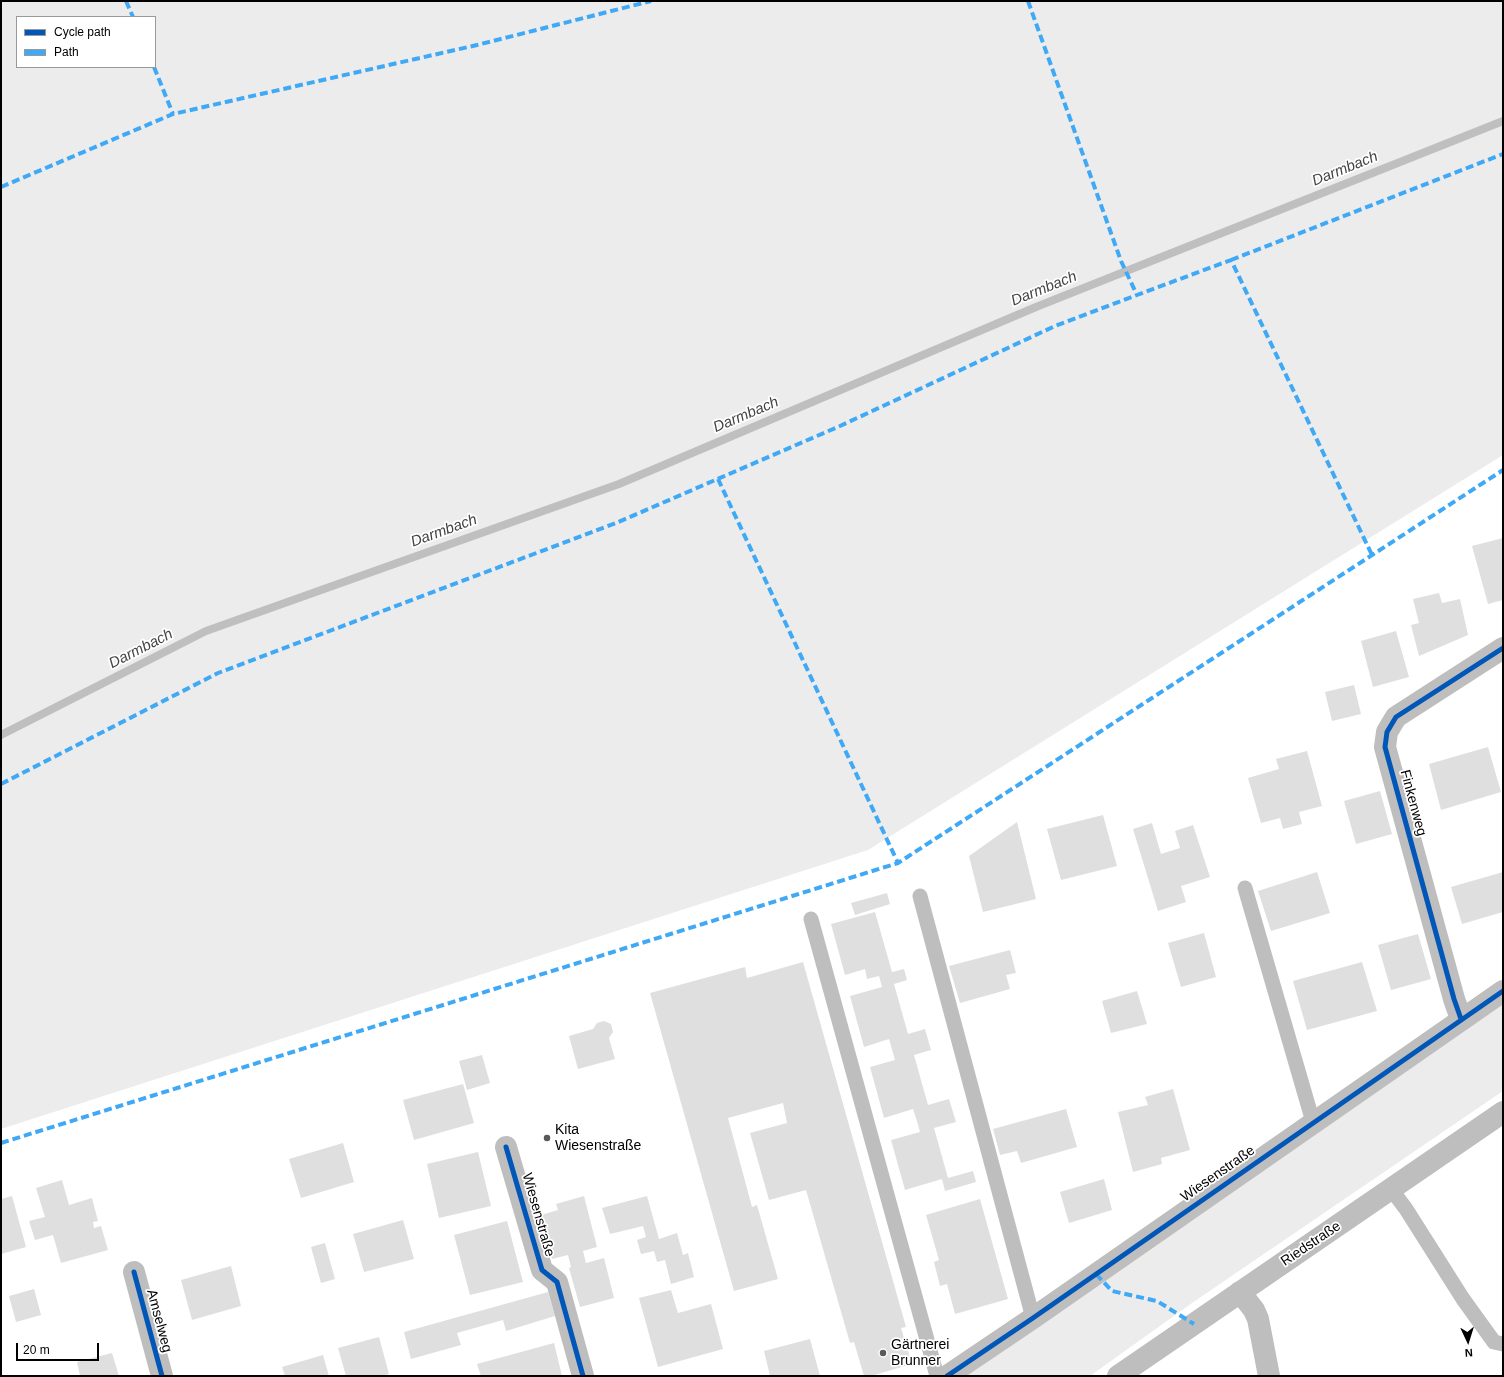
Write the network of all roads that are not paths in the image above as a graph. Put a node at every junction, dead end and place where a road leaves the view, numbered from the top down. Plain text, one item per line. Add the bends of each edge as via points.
1 (1503, 648) edge
2 (1245, 888) dead end
3 (920, 896) dead end
4 (811, 919) dead end
5 (1503, 991) edge
6 (1461, 1019) junction
7 (1503, 1112) edge
8 (1313, 1122) junction
9 (506, 1147) dead end
10 (1391, 1189) junction
11 (134, 1272) dead end
12 (1240, 1292) junction
13 (1033, 1318) junction
14 (1503, 1344) edge
15 (162, 1376) edge
16 (583, 1376) edge
17 (937, 1376) edge
18 (947, 1376) edge
19 (1118, 1376) edge
20 (1269, 1376) edge

1 - 6 street, Finkenweg via 1396,717 1387,732 1385,747
2 - 8 lane
3 - 13 lane
4 - 17 lane
5 - 6 street, Wiesenstraße
6 - 8 street, Wiesenstraße
7 - 10 street, Riedstraße
8 - 13 street, Wiesenstraße
9 - 16 street, Wiesenstraße via 542,1270 557,1282
10 - 12 street, Riedstraße
10 - 14 lane via 1494,1342
11 - 15 street, Amselweg
12 - 19 street, Riedstraße
12 - 20 street via 1258,1319
13 - 18 street, Wiesenstraße

